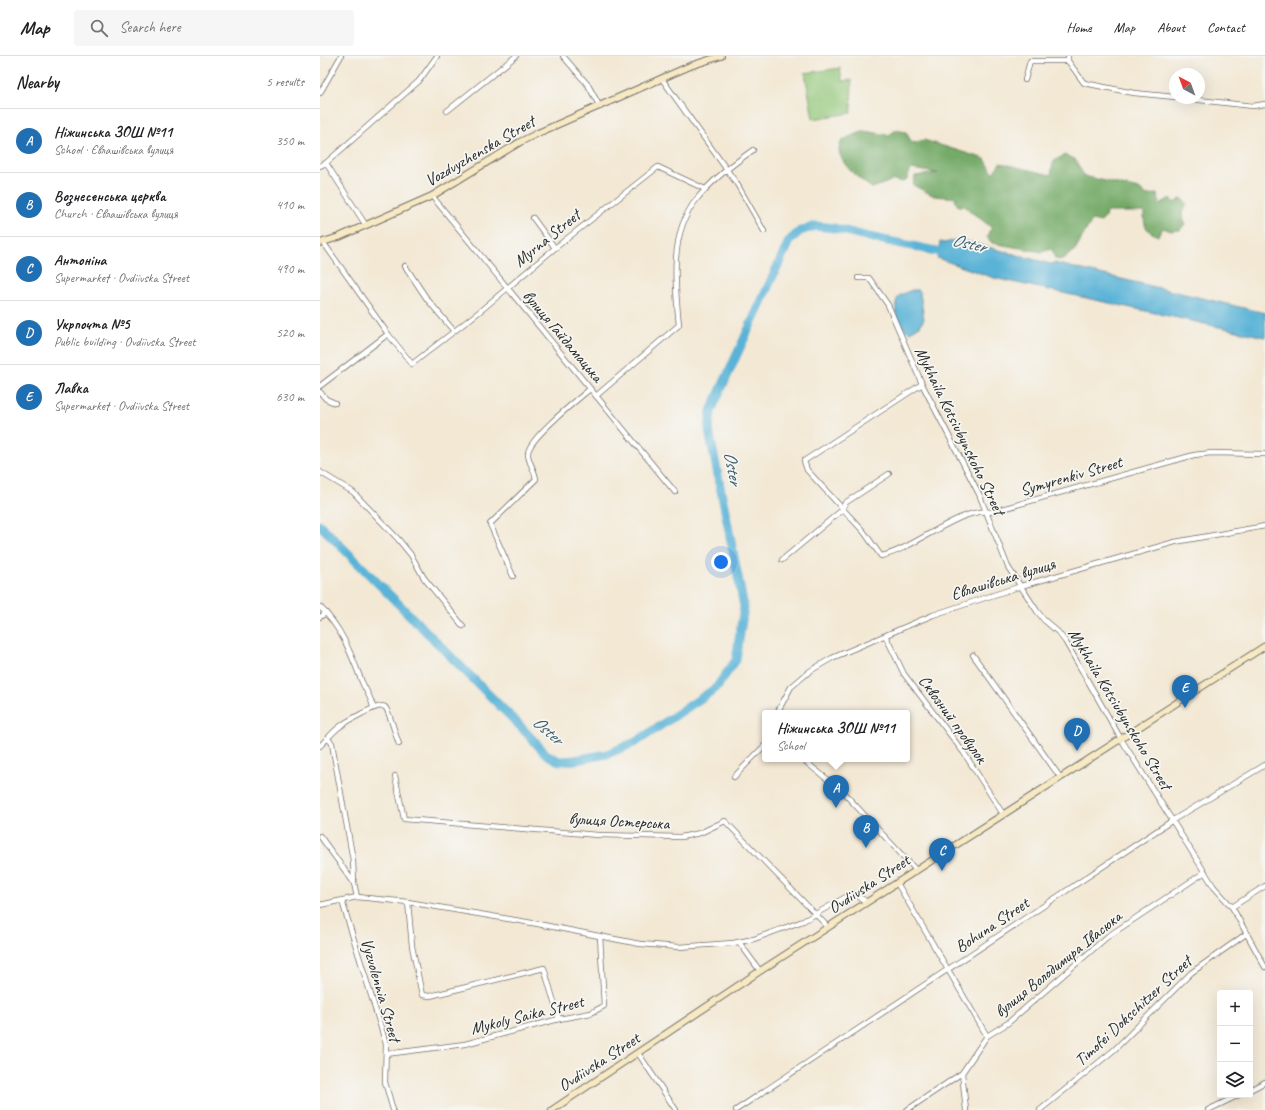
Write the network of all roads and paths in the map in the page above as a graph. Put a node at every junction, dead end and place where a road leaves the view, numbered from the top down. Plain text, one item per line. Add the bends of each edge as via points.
1 (341, 56) edge
2 (437, 56) edge
3 (516, 56) edge
4 (563, 56) edge
5 (721, 56) edge
6 (1068, 58) edge
7 (662, 79) junction
8 (1025, 80) dead end
9 (320, 93) edge
10 (1169, 96) edge
11 (1205, 101) edge
12 (1265, 104) edge
13 (600, 106) junction
14 (447, 111) dead end
15 (753, 150) dead end
16 (326, 163) junction
17 (320, 166) edge
18 (726, 170) junction
19 (705, 189) junction
20 (432, 196) junction
21 (533, 218) dead end
22 (365, 224) junction
23 (764, 231) dead end
24 (322, 243) edge
25 (555, 248) junction
26 (405, 266) dead end
27 (858, 278) dead end
28 (506, 288) junction
29 (453, 330) junction
30 (388, 334) junction
31 (922, 384) junction
32 (320, 386) edge
33 (590, 389) junction
34 (320, 392) edge
35 (596, 396) junction
36 (335, 403) dead end
37 (1265, 454) edge
38 (320, 472) edge
39 (889, 474) dead end
40 (675, 492) dead end
41 (842, 510) junction
42 (985, 511) junction
43 (1265, 526) edge
44 (782, 560) dead end
45 (513, 576) dead end
46 (1021, 586) junction
47 (320, 607) edge
48 (326, 613) junction
49 (320, 618) edge
50 (463, 626) dead end
51 (886, 637) junction
52 (1265, 646) edge
53 (973, 655) dead end
54 (374, 707) junction
55 (778, 710) edge
56 (1121, 738) junction
57 (328, 739) junction
58 (399, 744) dead end
59 (320, 746) edge
60 (762, 748) edge
61 (806, 762) edge
62 (1265, 765) edge
63 (395, 776) dead end
64 (734, 777) dead end
65 (1060, 777) junction
66 (1003, 814) junction
67 (1173, 820) junction
68 (320, 836) edge
69 (916, 870) junction
70 (1205, 872) junction
71 (354, 883) junction
72 (897, 883) junction
73 (1265, 886) edge
74 (357, 897) junction
75 (342, 900) junction
76 (408, 902) junction
77 (867, 902) junction
78 (320, 905) edge
79 (1232, 907) junction
80 (816, 914) junction
81 (828, 927) junction
82 (1246, 934) junction
83 (600, 936) junction
84 (739, 942) junction
85 (1265, 967) edge
86 (949, 969) junction
87 (760, 971) junction
88 (558, 1019) junction
89 (987, 1036) junction
90 (638, 1053) junction
91 (386, 1054) junction
92 (962, 1073) junction
93 (1265, 1082) edge
94 (1253, 1088) edge
95 (1234, 1098) edge
96 (1218, 1108) edge
97 (393, 1110) edge
98 (552, 1110) edge
99 (676, 1110) edge
100 (736, 1110) edge
101 (907, 1110) edge
102 (966, 1110) edge
103 (1040, 1110) edge
104 (1208, 1110) edge

1 - 9 street
2 - 16 street via 419,81
3 - 14 street
4 - 13 street via 588,85
5 - 7 main road, Vozdvyzhenska Street
6 - 8 street via 1030,61
6 - 10 street via 1084,83 1127,92
7 - 13 main road, Vozdvyzhenska Street
7 - 18 street
11 - 12 street via 1246,105
13 - 20 main road, Vozdvyzhenska Street via 520,142
15 - 18 street
16 - 17 street
16 - 22 street
18 - 19 street
18 - 23 street via 738,184
19 - 25 street, Myrna Street via 658,167
19 - 35 street via 687,215 678,251 676,292 679,325
20 - 22 main road, Vozdvyzhenska Street
20 - 28 street, вулиця Гайдамацька
21 - 25 street
22 - 24 main road, Vozdvyzhenska Street
24 - 30 street
25 - 28 street, Myrna Street
26 - 29 street
27 - 31 street, Mykhaila Kotsiubynskoho Street via 869,278 888,305
28 - 29 street, Myrna Street via 480,312
28 - 33 street, вулиця Гайдамацька
29 - 30 street, Myrna Street via 412,364
30 - 32 street
31 - 41 street via 804,461 807,470
31 - 42 street, Mykhaila Kotsiubynskoho Street
33 - 35 street, вулиця Гайдамацька
33 - 45 street via 540,434 529,448 528,455 536,479 490,524
34 - 36 street via 326,399
35 - 40 street, вулиця Гайдамацька
37 - 42 street, Symyrenkiv Street via 1194,455 991,512
38 - 50 street via 353,492 398,539 428,583
39 - 41 street via 845,503
41 - 42 street, Symyrenkiv Street via 864,532 881,556 893,554 970,514
41 - 44 street
42 - 46 street, Mykhaila Kotsiubynskoho Street via 1008,567
43 - 46 street, Євлашівська вулиця via 1175,542
46 - 51 street, Євлашівська вулиця via 933,615
46 - 56 street, Mykhaila Kotsiubynskoho Street via 1044,620 1065,641
47 - 48 street
48 - 49 street
48 - 54 street via 343,634
51 - 55 street, Євлашівська вулиця via 832,658 799,678 783,698
51 - 66 street, Сквозний провулок via 904,674 964,753
52 - 56 main road, Ovdiivska Street
53 - 65 street
54 - 57 street via 344,724
54 - 58 street via 385,707
56 - 65 main road, Ovdiivska Street
56 - 67 street, Mykhaila Kotsiubynskoho Street
57 - 59 street
57 - 71 street via 332,743 353,860
60 - 64 street
61 - 69 street via 842,791
62 - 67 street, Bohuna Street
63 - 80 street, вулиця Остерська via 404,819 598,835 681,837 700,833 725,821
65 - 66 main road, Ovdiivska Street
66 - 69 main road, Ovdiivska Street
67 - 70 street, Mykhaila Kotsiubynskoho Street
67 - 86 street, Bohuna Street
68 - 71 street
69 - 72 main road, Ovdiivska Street
70 - 79 street, Mykhaila Kotsiubynskoho Street via 1214,887
70 - 89 street, вулиця Володимира Івасюка via 1107,937 1008,1022
71 - 74 street
72 - 77 main road, Ovdiivska Street
72 - 86 street
73 - 79 street
74 - 75 street
74 - 76 street
75 - 78 street
75 - 91 street, Vyzvolennia Street via 386,1044
76 - 83 street
76 - 88 street via 412,946 422,995 430,996 544,968
77 - 80 street via 853,893
77 - 81 main road, Ovdiivska Street
79 - 82 street, Mykhaila Kotsiubynskoho Street
80 - 81 street, вулиця Остерська
80 - 84 street via 780,930
81 - 87 main road, Ovdiivska Street
82 - 85 street, Mykhaila Kotsiubynskoho Street
82 - 103 street, Timofei Dokschitzer Street via 1191,973 1114,1050
83 - 84 street via 678,948
83 - 88 street, Mykoly Saika Street via 604,1006 591,1013
84 - 87 street
86 - 89 street
86 - 100 street, Bohuna Street
87 - 90 main road, Ovdiivska Street
88 - 91 street, Mykoly Saika Street via 466,1044
89 - 92 street
90 - 98 main road, Ovdiivska Street
90 - 99 street
91 - 97 street, Vyzvolennia Street via 385,1082
92 - 101 street
92 - 102 street
93 - 94 street
95 - 96 street
96 - 104 street

